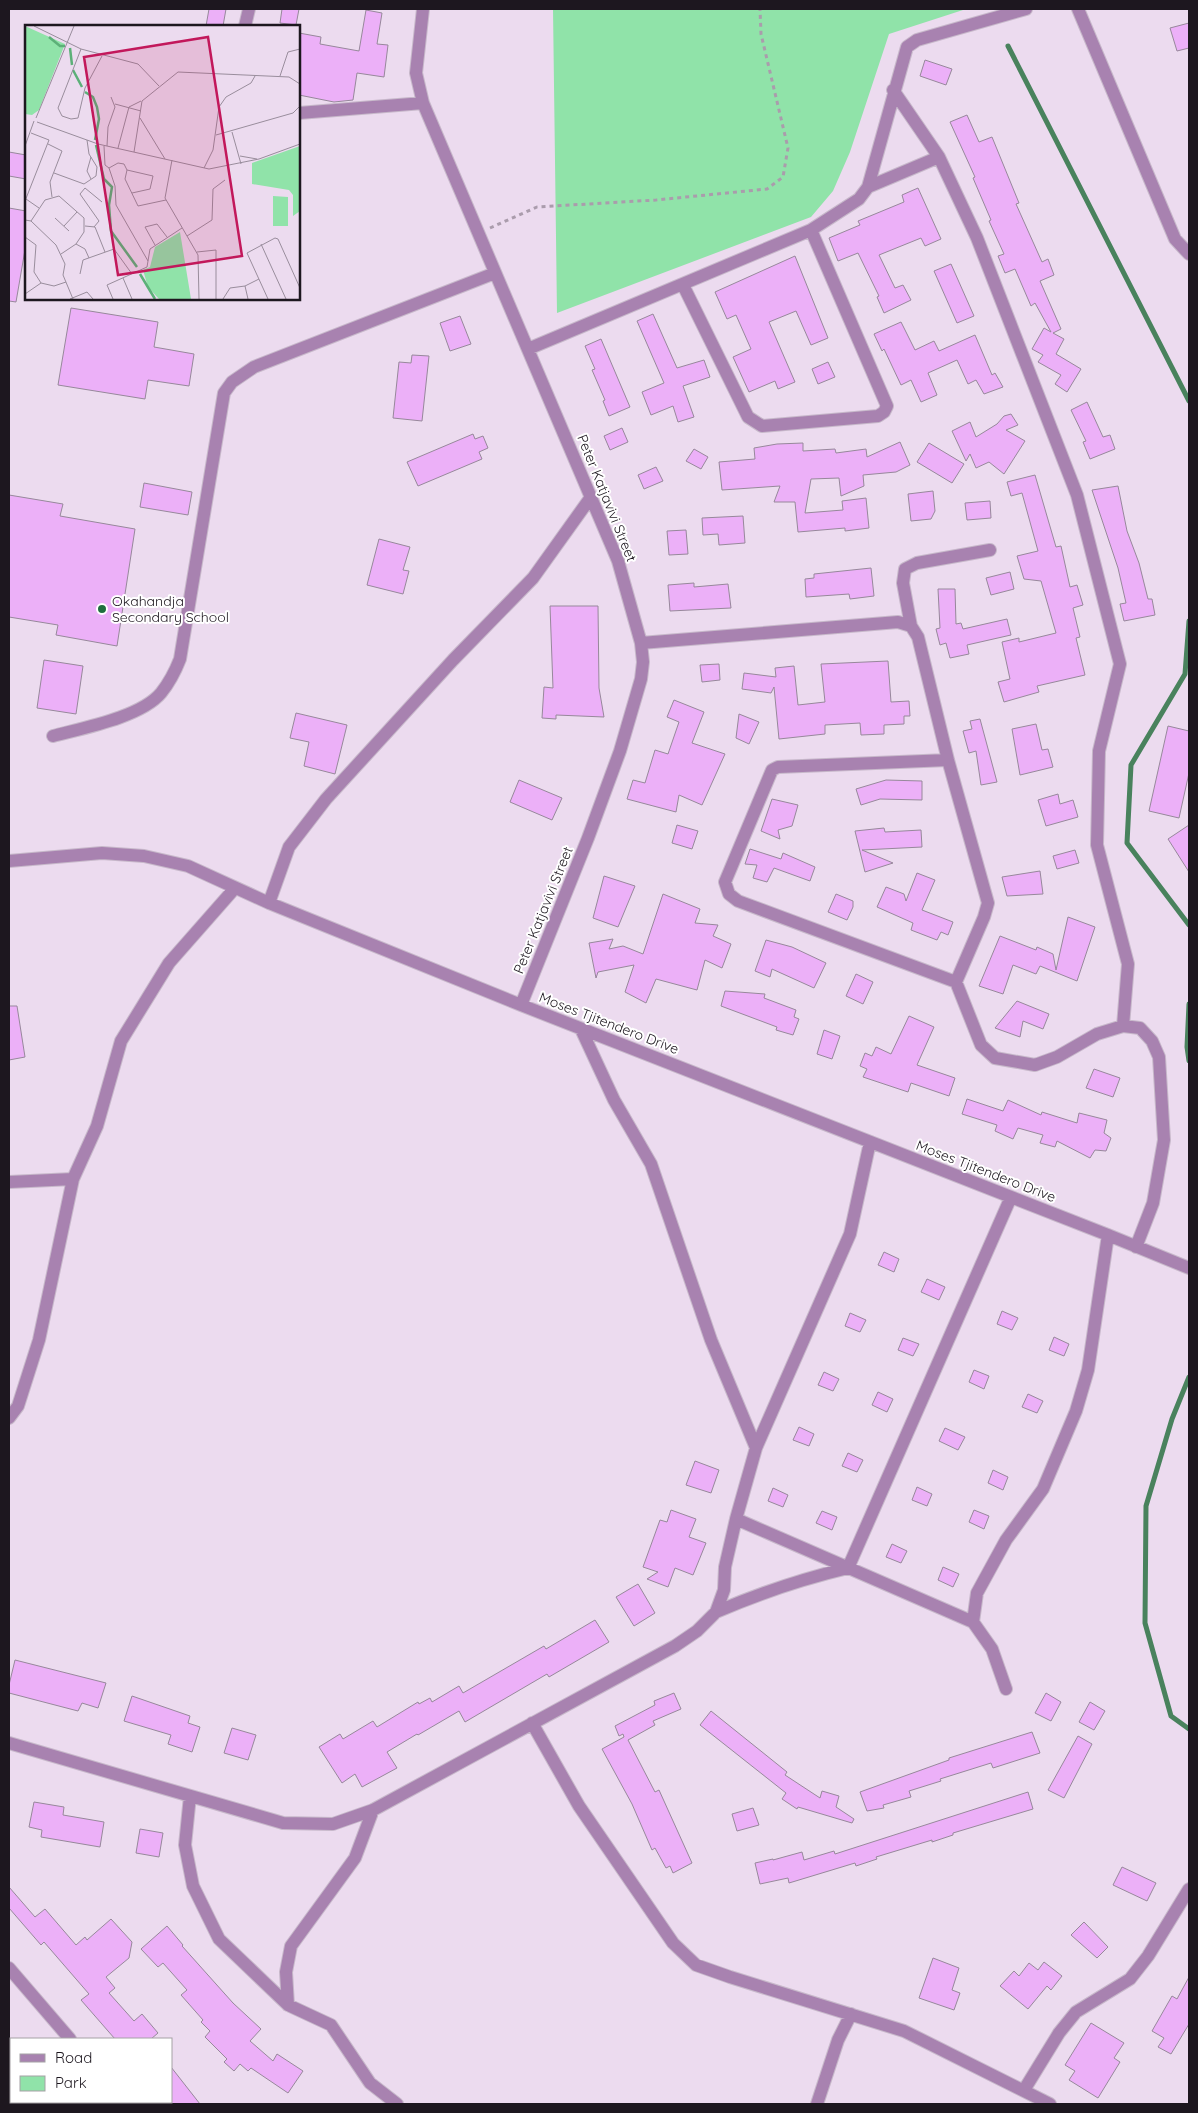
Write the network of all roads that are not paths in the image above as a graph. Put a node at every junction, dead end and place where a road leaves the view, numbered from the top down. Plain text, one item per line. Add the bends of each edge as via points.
1 (249, 9) edge
2 (423, 9) edge
3 (1026, 9) edge
4 (1078, 9) edge
5 (246, 25) edge
6 (893, 90) junction
7 (424, 103) junction
8 (300, 113) edge
9 (939, 157) junction
10 (868, 187) junction
11 (811, 230) junction
12 (1189, 254) edge
13 (495, 273) junction
14 (683, 285) junction
15 (528, 349) junction
16 (591, 497) junction
17 (990, 550) dead end
18 (911, 626) junction
19 (641, 643) junction
20 (53, 736) dead end
21 (948, 760) junction
22 (9, 861) edge
23 (235, 888) junction
24 (269, 903) junction
25 (956, 982) junction
26 (521, 1005) junction
27 (1122, 1026) junction
28 (581, 1029) junction
29 (870, 1142) junction
30 (73, 1179) junction
31 (9, 1182) edge
32 (1010, 1197) junction
33 (1108, 1235) junction
34 (1136, 1247) junction
35 (1189, 1268) edge
36 (9, 1418) edge
37 (756, 1448) junction
38 (736, 1519) junction
39 (848, 1568) junction
40 (716, 1612) junction
41 (973, 1622) junction
42 (1006, 1689) dead end
43 (532, 1723) junction
44 (9, 1743) edge
45 (190, 1796) junction
46 (373, 1810) junction
47 (1189, 1889) edge
48 (9, 1968) edge
49 (288, 2005) junction
50 (851, 2014) junction
51 (69, 2038) edge
52 (1024, 2090) junction
53 (397, 2104) edge
54 (817, 2104) edge
55 (1050, 2104) edge

1 - 5 street
2 - 7 street, Peter Katjavivi Street via 416,73
3 - 6 street via 917,40 907,47
4 - 12 street via 1175,239
6 - 9 street
6 - 10 street
7 - 8 street
7 - 13 street, Peter Katjavivi Street
9 - 10 street
9 - 27 street via 977,238 1077,494 1120,664 1099,752 1097,845 1128,964
10 - 11 street via 859,200
11 - 14 street
11 - 14 street via 887,406 878,416 762,426 755,423 748,417
13 - 15 street, Peter Katjavivi Street
13 - 20 street via 254,367 232,382 224,393 180,660 174,675 160,695 128,716
14 - 15 street
15 - 16 street, Peter Katjavivi Street
16 - 19 street, Peter Katjavivi Street via 618,561
16 - 24 street via 533,578 326,799 289,847
17 - 18 street via 917,563 905,569 903,583
18 - 19 street via 898,622
18 - 21 street via 918,637
19 - 26 street, Peter Katjavivi Street via 641,679 620,751
21 - 25 street via 988,903
21 - 25 street via 778,767 772,770 725,882 729,894 738,901
22 - 23 street, Moses Tjitendero Drive via 102,853 144,856 188,866
23 - 24 street, Moses Tjitendero Drive
23 - 30 street via 169,963 121,1041 97,1126
24 - 26 street, Moses Tjitendero Drive
25 - 27 street via 981,1044 995,1058 1034,1065 1057,1057 1097,1034
26 - 28 street, Moses Tjitendero Drive
27 - 34 street via 1140,1028 1152,1041 1159,1057 1161,1085 1164,1140 1153,1203
28 - 29 street, Moses Tjitendero Drive
28 - 37 street via 614,1100 650,1164 712,1340
29 - 32 street, Moses Tjitendero Drive
29 - 37 street via 850,1234
30 - 31 street
30 - 36 street via 39,1340 18,1406
32 - 33 street, Moses Tjitendero Drive
32 - 39 street
33 - 34 street, Moses Tjitendero Drive
33 - 41 street via 1088,1370 1076,1411 1043,1490 1006,1540 977,1593
34 - 35 street, Moses Tjitendero Drive
37 - 38 street
38 - 39 street
38 - 40 street via 725,1567 724,1590
39 - 40 street via 771,1589
39 - 41 street
40 - 43 street via 697,1632 675,1646
41 - 42 street via 992,1649
43 - 46 street
43 - 50 street via 580,1806 672,1943 696,1964 730,1978
44 - 45 street
45 - 46 street via 283,1823 333,1824
45 - 49 street via 185,1845 193,1886 219,1939
46 - 49 street via 355,1858 291,1946 286,1972
47 - 52 street via 1130,1979 1076,2012
48 - 51 street
49 - 53 street via 331,2025 370,2083
50 - 52 street via 904,2031
50 - 54 street via 838,2040
52 - 55 street

